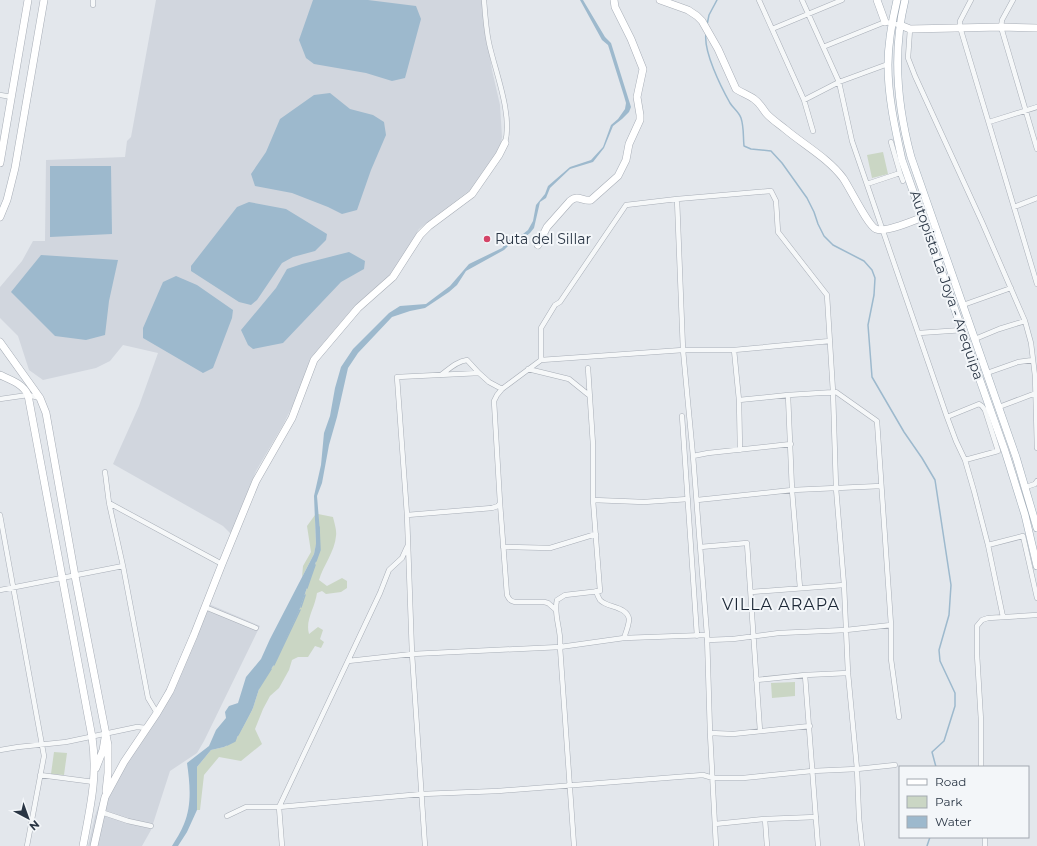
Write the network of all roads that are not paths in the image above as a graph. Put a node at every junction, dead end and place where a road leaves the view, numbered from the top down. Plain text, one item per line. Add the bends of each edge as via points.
1 (28, 0) edge
2 (44, 0) edge
3 (484, 0) edge
4 (614, 0) edge
5 (660, 0) edge
6 (802, 0) edge
7 (842, 0) edge
8 (877, 0) edge
9 (897, 0) edge
10 (905, 0) edge
11 (971, 0) edge
12 (1013, 0) edge
13 (761, 1) edge
14 (808, 15) junction
15 (889, 22) junction
16 (900, 25) junction
17 (960, 27) junction
18 (1001, 27) junction
19 (1037, 28) edge
20 (910, 29) junction
21 (772, 30) junction
22 (823, 48) junction
23 (888, 64) junction
24 (839, 82) junction
25 (0, 95) edge
26 (12, 97) junction
27 (804, 100) junction
28 (1037, 107) edge
29 (1025, 110) junction
30 (989, 122) junction
31 (813, 131) dead end
32 (891, 142) dead end
33 (505, 143) joint
34 (1037, 149) edge
35 (0, 163) edge
36 (900, 173) junction
37 (903, 181) dead end
38 (867, 184) junction
39 (1037, 198) edge
40 (677, 199) junction
41 (1014, 207) junction
42 (0, 217) edge
43 (923, 217) junction
44 (883, 230) junction
45 (538, 245) dead end
46 (1037, 284) edge
47 (1011, 288) junction
48 (963, 305) junction
49 (1025, 321) junction
50 (962, 330) junction
51 (919, 333) junction
52 (975, 339) junction
53 (830, 341) junction
54 (0, 342) edge
55 (1031, 343) junction
56 (1037, 349) edge
57 (684, 350) junction
58 (734, 350) junction
59 (541, 360) junction
60 (1033, 360) junction
61 (588, 368) dead end
62 (528, 369) junction
63 (479, 373) junction
64 (987, 373) junction
65 (0, 375) edge
66 (440, 376) junction
67 (1036, 384) edge
68 (502, 389) junction
69 (832, 392) junction
70 (1036, 393) junction
71 (28, 395) junction
72 (788, 395) junction
73 (590, 396) junction
74 (40, 398) junction
75 (0, 399) edge
76 (739, 400) junction
77 (999, 407) junction
78 (988, 409) junction
79 (682, 416) dead end
80 (947, 416) junction
81 (791, 444) junction
82 (1037, 448) edge
83 (740, 450) junction
84 (694, 456) junction
85 (965, 460) junction
86 (105, 472) dead end
87 (1037, 481) edge
88 (881, 486) junction
89 (836, 488) junction
90 (1026, 488) junction
91 (792, 490) junction
92 (688, 499) junction
93 (593, 500) junction
94 (697, 500) junction
95 (109, 503) junction
96 (500, 503) junction
97 (0, 515) edge
98 (407, 515) junction
99 (1037, 528) edge
100 (596, 534) junction
101 (988, 545) junction
102 (408, 546) junction
103 (700, 546) junction
104 (503, 547) junction
105 (222, 564) junction
106 (123, 566) junction
107 (1037, 566) edge
108 (75, 576) junction
109 (63, 578) junction
110 (844, 585) junction
111 (14, 587) junction
112 (800, 588) junction
113 (0, 590) edge
114 (596, 591) junction
115 (751, 592) junction
116 (1037, 598) edge
117 (205, 607) junction
118 (556, 610) junction
119 (1037, 615) edge
120 (1002, 617) junction
121 (891, 625) junction
122 (256, 628) dead end
123 (846, 630) junction
124 (697, 636) junction
125 (754, 636) junction
126 (624, 638) junction
127 (707, 638) junction
128 (560, 647) junction
129 (412, 654) junction
130 (348, 661) junction
131 (848, 673) junction
132 (805, 675) junction
133 (756, 680) junction
134 (157, 713) junction
135 (899, 717) dead end
136 (810, 726) junction
137 (146, 728) junction
138 (760, 731) junction
139 (710, 733) junction
140 (106, 734) junction
141 (92, 737) junction
142 (41, 744) junction
143 (0, 750) edge
144 (895, 765) dead end
145 (981, 766) edge
146 (857, 769) junction
147 (812, 771) junction
148 (95, 772) junction
149 (40, 775) junction
150 (713, 778) junction
151 (94, 782) junction
152 (570, 785) junction
153 (422, 794) junction
154 (105, 797) junction
155 (279, 807) junction
156 (101, 812) junction
157 (227, 816) dead end
158 (816, 817) junction
159 (765, 819) junction
160 (714, 824) junction
161 (151, 826) dead end
162 (27, 846) edge
163 (83, 846) edge
164 (94, 846) edge
165 (282, 846) edge
166 (425, 846) edge
167 (574, 846) edge
168 (716, 846) edge
169 (767, 846) edge
170 (818, 846) edge
171 (862, 846) edge

1 - 26 street
2 - 42 street via 15,168
3 - 33 street via 489,42 506,110
4 - 45 street via 643,69 637,97 640,120 618,176 591,200 578,197 570,200 547,227
5 - 44 street via 688,10 702,21 736,89 755,100 766,114 826,160 843,178 870,224
6 - 14 street
7 - 14 street
8 - 15 street
9 - 15 street, Autopista La Joya - Arequipa
10 - 16 street, Autopista La Joya - Arequipa
11 - 17 street via 960,21
12 - 18 street
13 - 21 street
14 - 21 street
14 - 22 street
15 - 16 street
15 - 22 street
15 - 23 street, Autopista La Joya - Arequipa
16 - 20 street
16 - 48 street, Autopista La Joya - Arequipa via 898,86 903,128
17 - 18 street
17 - 20 street
17 - 30 street
18 - 19 street
18 - 29 street
20 - 47 street via 908,58 915,76
21 - 27 street
22 - 24 street
23 - 24 street
23 - 43 street, Autopista La Joya - Arequipa via 892,112 902,160
24 - 27 street
24 - 38 street via 852,141
25 - 26 street
26 - 35 street
27 - 31 street
28 - 29 street
29 - 30 street
29 - 34 street
30 - 41 street
32 - 36 street
33 - 105 street via 472,194 420,235 393,277 358,308 314,360 292,418 256,481
36 - 37 street
36 - 38 street
38 - 44 street
39 - 41 street
40 - 53 street via 771,191 776,201 778,232 827,295
40 - 57 street
40 - 59 street via 626,205 541,328
41 - 46 street
43 - 44 street
43 - 50 street, Autopista La Joya - Arequipa
44 - 51 street
47 - 48 street
47 - 49 street
48 - 52 street, Autopista La Joya - Arequipa
49 - 52 street
49 - 55 street
50 - 51 street
50 - 78 street, Autopista La Joya - Arequipa
51 - 80 street
52 - 64 street, Autopista La Joya - Arequipa
53 - 58 street
53 - 69 street
54 - 74 street
55 - 56 street
55 - 60 street
57 - 58 street
57 - 59 street
57 - 84 street
58 - 76 street
59 - 62 street
60 - 64 street via 1018,362
60 - 67 street
61 - 73 street
62 - 68 street
62 - 73 street via 569,380
63 - 66 street
63 - 66 street via 467,360 463,360
63 - 68 street
64 - 77 street, Autopista La Joya - Arequipa
65 - 71 street via 21,385
66 - 98 street via 397,377
67 - 70 street
68 - 96 street via 494,401
69 - 72 street
69 - 88 street via 836,392 877,421
69 - 89 street
70 - 77 street
70 - 82 street
71 - 74 street
71 - 75 street
71 - 109 street
72 - 76 street
72 - 81 street
73 - 93 street
74 - 108 street via 46,413
76 - 83 street
77 - 90 street, Autopista La Joya - Arequipa
78 - 80 street via 979,404
78 - 85 street via 998,451
78 - 107 street, Autopista La Joya - Arequipa via 1016,486
79 - 92 street
80 - 85 street
81 - 83 street
81 - 91 street
83 - 84 street
84 - 94 street
85 - 101 street
86 - 95 street
87 - 90 street
88 - 89 street
88 - 121 street
89 - 91 street
89 - 110 street
90 - 99 street, Autopista La Joya - Arequipa
91 - 94 street
91 - 112 street
92 - 93 street via 644,502
92 - 124 street
93 - 100 street
94 - 103 street
95 - 105 street
95 - 106 street
96 - 98 street via 492,508
96 - 104 street
97 - 111 street
98 - 102 street
100 - 104 street via 550,548
100 - 114 street via 600,591
101 - 116 street via 1024,536
101 - 120 street
102 - 129 street
102 - 130 street via 402,558 386,575
103 - 115 street via 747,543
103 - 127 street
104 - 118 street via 507,595 511,601 544,602
105 - 117 street
106 - 108 street
106 - 134 street via 148,698
108 - 109 street
108 - 140 street
109 - 111 street
109 - 141 street
110 - 112 street
110 - 123 street
111 - 113 street
111 - 142 street
112 - 115 street
114 - 118 street via 560,597
114 - 126 street via 599,599 605,604 622,610 628,616
115 - 125 street
117 - 122 street
117 - 134 street via 182,665
118 - 128 street
119 - 120 street
120 - 145 street via 982,620 977,626
121 - 123 street
121 - 135 street via 891,659
123 - 125 street
123 - 131 street
124 - 126 street
124 - 127 street
125 - 127 street
125 - 133 street
126 - 128 street
127 - 139 street
128 - 129 street
128 - 152 street
129 - 130 street
129 - 153 street
130 - 155 street
131 - 132 street
131 - 146 street
132 - 133 street
132 - 136 street
133 - 138 street
134 - 137 street
136 - 138 street
136 - 147 street
137 - 140 street via 137,727
137 - 154 street
138 - 139 street
139 - 150 street
140 - 141 street
140 - 148 street
140 - 154 street via 109,753
141 - 142 street
141 - 148 street
142 - 143 street
142 - 149 street via 44,756
144 - 146 street
146 - 147 street
146 - 171 street
147 - 150 street via 743,778
147 - 158 street
148 - 151 street
149 - 151 street
149 - 162 street
150 - 152 street via 703,774
150 - 160 street
151 - 163 street
152 - 153 street
152 - 167 street
153 - 155 street
153 - 166 street
154 - 156 street
155 - 157 street via 246,807
155 - 165 street
156 - 161 street
156 - 164 street
158 - 159 street
158 - 170 street
159 - 160 street
159 - 169 street
160 - 168 street

